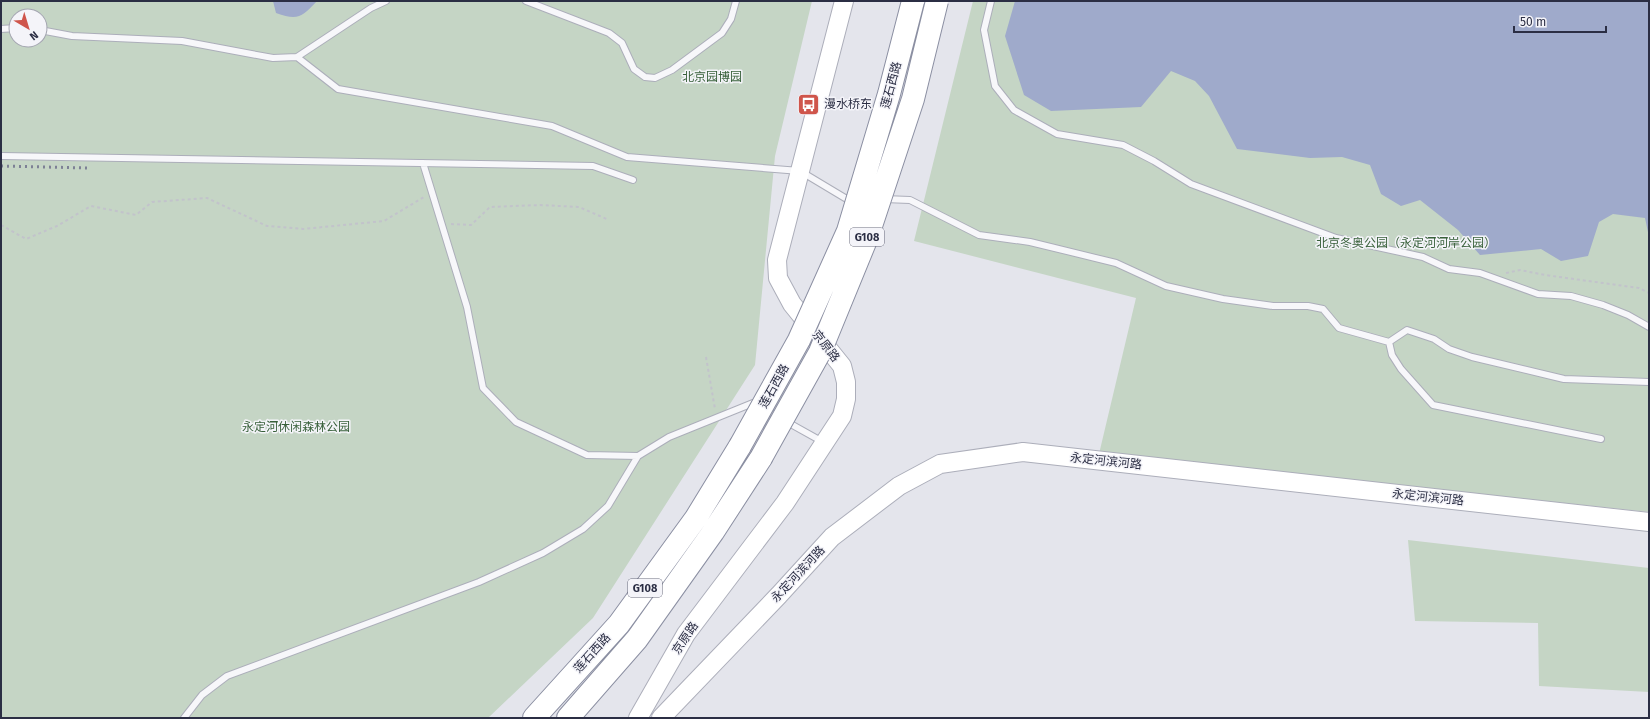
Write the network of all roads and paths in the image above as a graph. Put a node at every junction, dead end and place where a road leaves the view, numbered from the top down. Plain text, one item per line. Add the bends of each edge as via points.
1 (386, 1) edge
2 (526, 1) edge
3 (736, 1) edge
4 (844, 1) edge
5 (913, 1) edge
6 (937, 1) edge
7 (991, 1) edge
8 (48, 32) edge
9 (297, 57) junction
10 (1, 156) edge
11 (424, 163) junction
12 (800, 171) junction
13 (633, 180) dead end
14 (432, 192) junction
15 (866, 199) dead end
16 (874, 199) dead end
17 (609, 220) dead end
18 (442, 224) junction
19 (1, 225) edge
20 (1489, 276) junction
21 (1649, 293) edge
22 (1649, 327) edge
23 (1389, 342) junction
24 (706, 357) dead end
25 (1649, 382) edge
26 (716, 418) junction
27 (1601, 439) dead end
28 (824, 443) junction
29 (638, 456) junction
30 (1649, 522) edge
31 (184, 718) edge
32 (534, 718) edge
33 (568, 718) edge
34 (638, 718) edge
35 (661, 718) edge

1 - 9 lane via 371,8
2 - 3 lane via 609,33 622,43 634,69 645,77 655,78 672,70 722,33 731,19
4 - 12 street, 京原路
5 - 32 highway, 莲石西路 / G108, bridge via 889,94 848,231 799,340 740,446 696,518 619,624
6 - 33 highway, 莲石西路 / G108, bridge via 912,99 868,235 820,352 761,458 714,532 637,639
7 - 20 lane via 984,30 995,86 1014,110 1058,134 1123,145 1191,184 1336,238 1423,256 1449,270
8 - 9 lane via 72,36 182,41 273,58
9 - 12 lane via 338,89 552,126 627,157
10 - 11 lane
11 - 13 lane via 593,166
11 - 14 lane
12 - 15 lane via 845,198
12 - 28 street, 京原路 via 778,260 778,278 792,304 842,366 846,382 846,399 842,416
14 - 18 lane
14 - 19 path via 384,221 303,229 267,226 207,198 152,202 136,215 91,206 57,226 26,239
16 - 23 lane via 910,200 979,235 1030,242 1116,264 1166,286 1222,299 1323,309 1339,328
17 - 18 path via 579,207 540,205 490,207 471,225
18 - 29 lane via 467,307 483,388 516,422 587,455
20 - 21 path via 1520,270 1639,288
20 - 22 lane via 1538,294 1571,296 1603,305
23 - 25 lane via 1407,330 1434,339 1449,349 1472,357 1564,379
23 - 27 lane via 1392,355 1401,369 1433,405
24 - 26 path
26 - 28 lane via 753,403
26 - 29 lane via 669,438
28 - 34 street, 京原路 via 785,503 686,634
29 - 31 lane via 608,506 583,529 543,553 479,582 227,676 202,695
30 - 35 street, 永定河滨河路 via 1023,452 940,464 899,486 832,537

